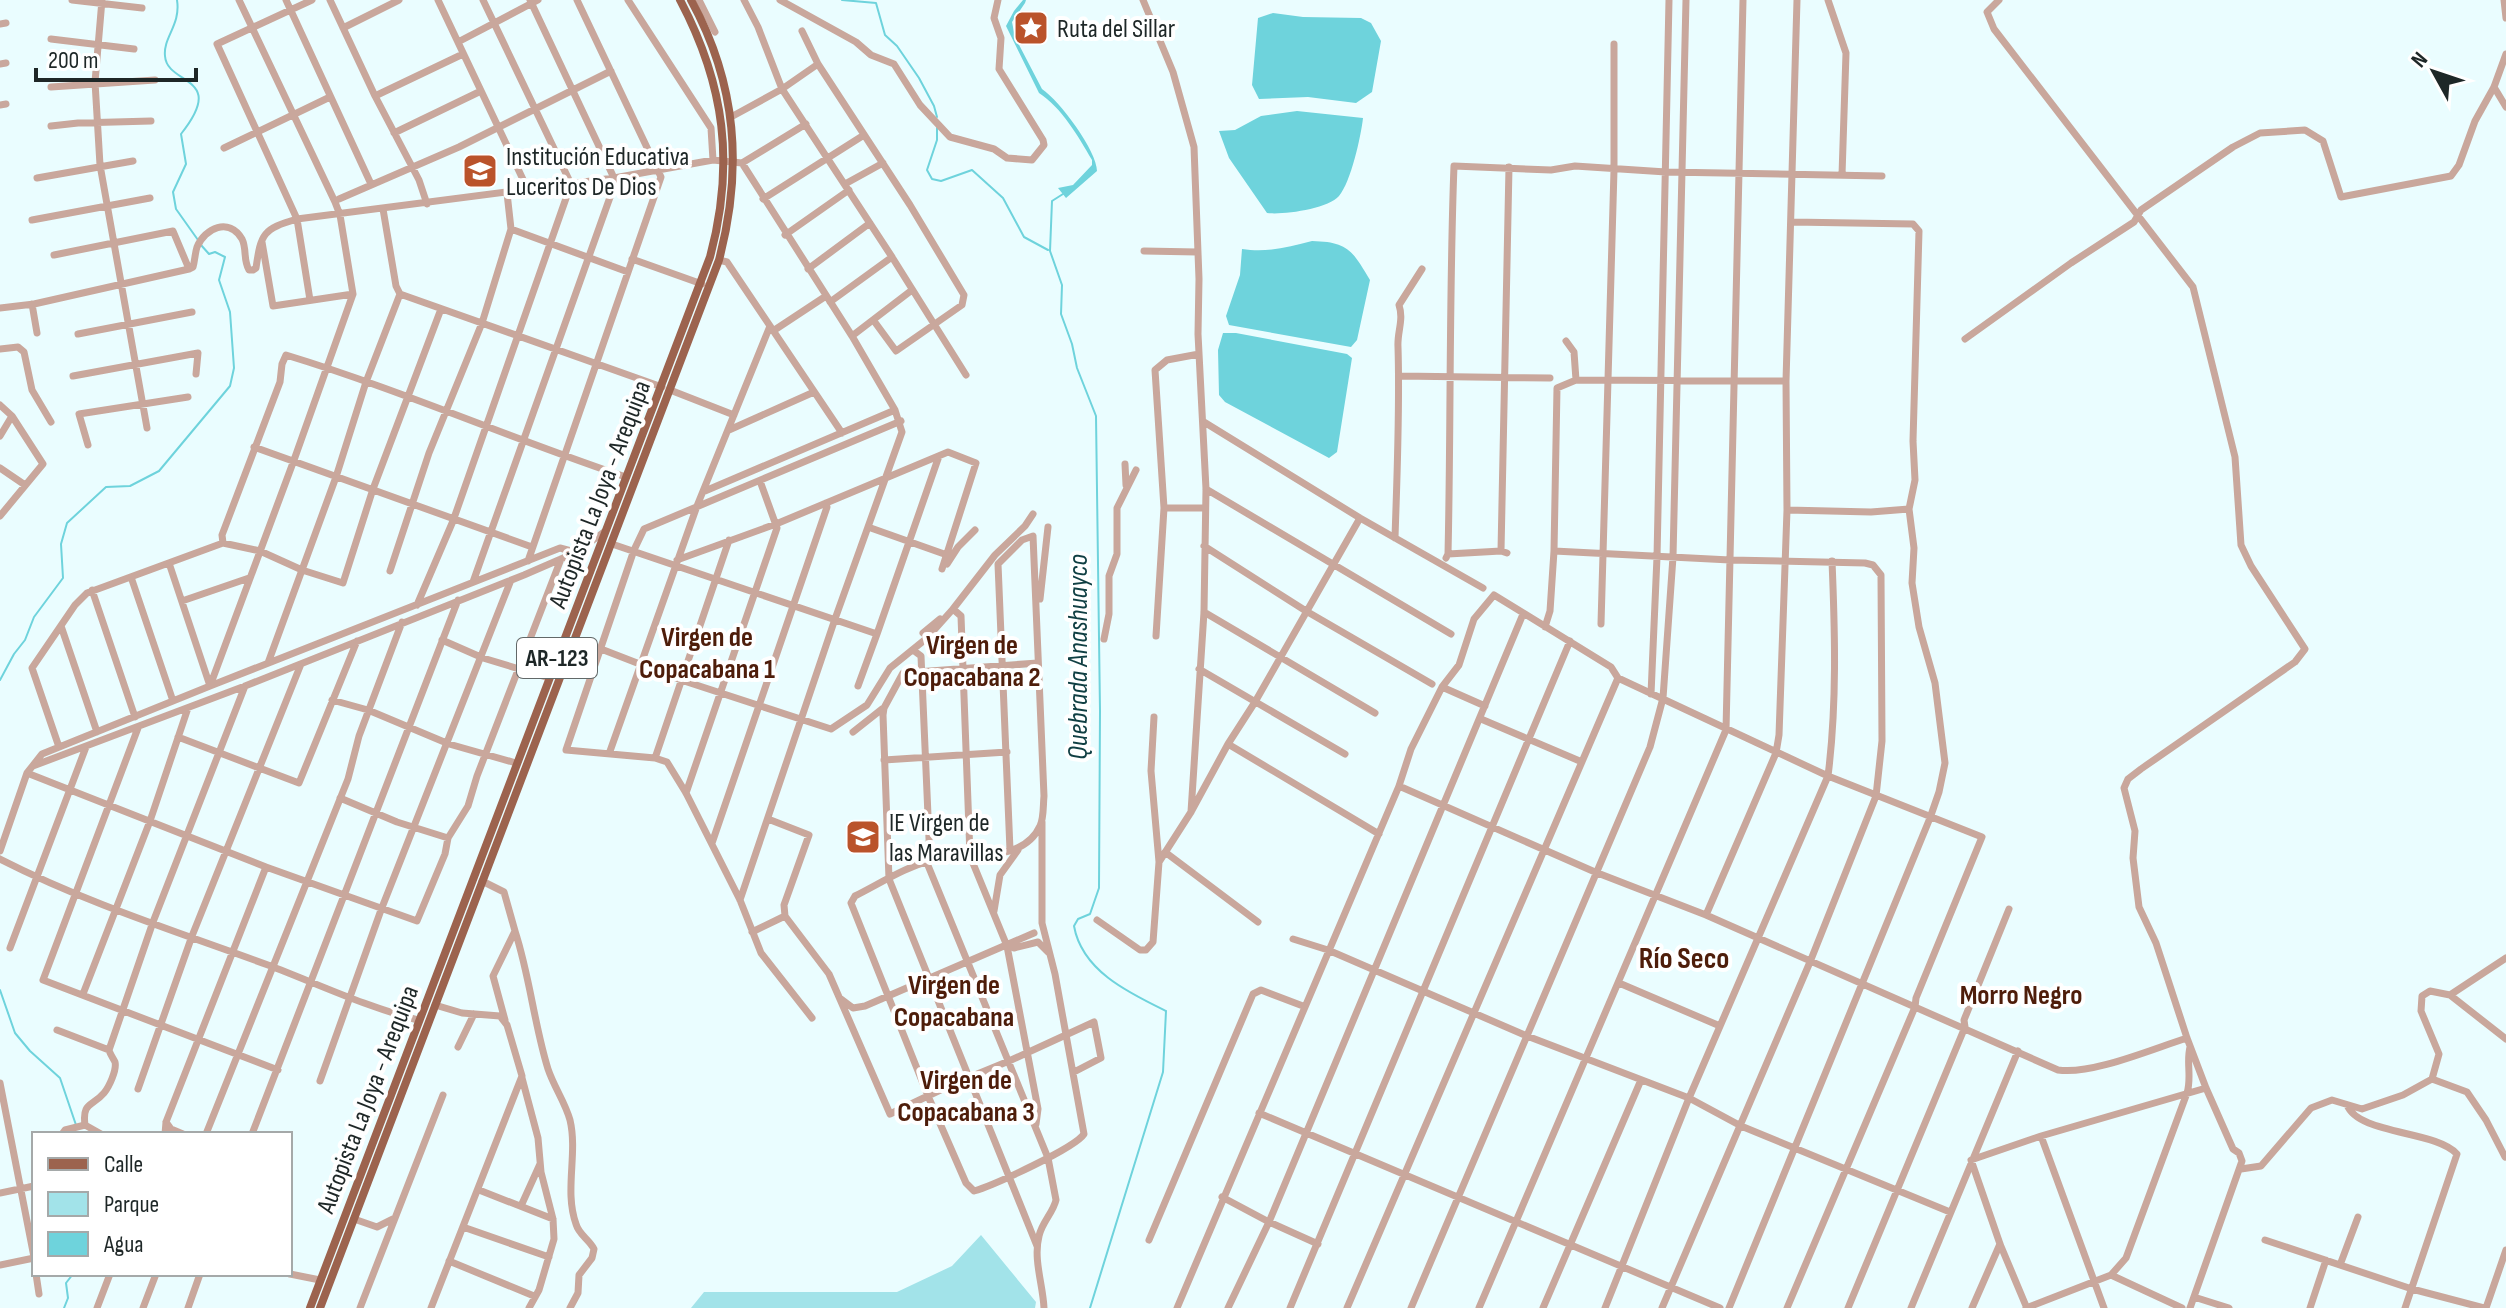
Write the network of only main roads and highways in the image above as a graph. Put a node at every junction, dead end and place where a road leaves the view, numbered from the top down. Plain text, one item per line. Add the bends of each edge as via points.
1 (680, 0) edge
2 (691, 0) edge
3 (734, 163) junction
4 (666, 388) junction
5 (310, 1308) edge
6 (320, 1308) edge

1 - 3 main road, Autopista La Joya - Arequipa / AR-123 via 704,50
2 - 3 main road, Autopista La Joya - Arequipa / AR-123 via 719,65
3 - 4 main road, Autopista La Joya - Arequipa / AR-123 via 702,284
3 - 4 main road, Autopista La Joya - Arequipa / AR-123 via 719,260
4 - 5 main road, Autopista La Joya - Arequipa / AR-123 via 626,477
4 - 6 main road, Autopista La Joya - Arequipa / AR-123 via 612,544

